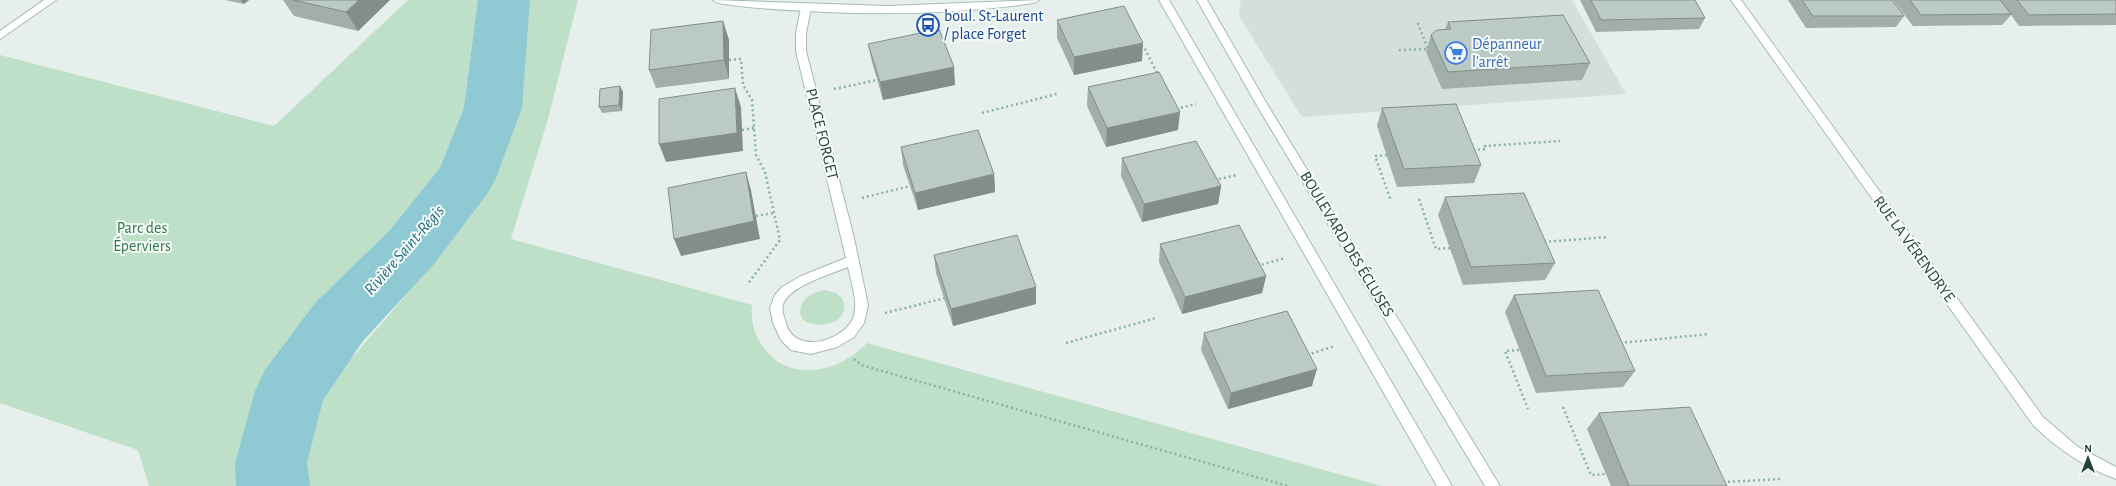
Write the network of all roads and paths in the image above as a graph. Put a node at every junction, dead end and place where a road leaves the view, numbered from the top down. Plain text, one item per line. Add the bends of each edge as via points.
1 (51, 0) edge
2 (718, 0) edge
3 (1034, 0) edge
4 (1164, 0) edge
5 (1202, 0) edge
6 (1736, 0) edge
7 (806, 8) junction
8 (1418, 21) dead end
9 (0, 36) edge
10 (1138, 45) edge
11 (1400, 50) dead end
12 (729, 60) dead end
13 (1156, 73) edge
14 (877, 80) edge
15 (811, 93) junction
16 (1057, 94) dead end
17 (1199, 103) dead end
18 (1174, 109) edge
19 (982, 113) dead end
20 (754, 128) junction
21 (742, 130) dead end
22 (1560, 141) dead end
23 (1467, 150) edge
24 (1386, 155) dead end
25 (1239, 174) dead end
26 (1213, 181) edge
27 (910, 186) edge
28 (1419, 198) dead end
29 (1391, 201) dead end
30 (839, 203) junction
31 (774, 213) junction
32 (756, 216) dead end
33 (1608, 237) dead end
34 (1537, 242) edge
35 (1450, 248) dead end
36 (1285, 258) dead end
37 (852, 260) junction
38 (1249, 269) edge
39 (747, 285) dead end
40 (945, 298) edge
41 (1156, 318) dead end
42 (860, 319) junction
43 (1709, 334) dead end
44 (1066, 343) dead end
45 (1619, 343) edge
46 (1335, 346) dead end
47 (1519, 350) dead end
48 (1305, 356) edge
49 (851, 357) dead end
50 (1563, 407) dead end
51 (1528, 409) dead end
52 (2116, 473) edge
53 (1606, 474) dead end
54 (1720, 477) edge
55 (1782, 479) dead end
56 (1288, 486) edge
57 (1444, 486) edge
58 (1493, 486) edge

1 - 9 street
2 - 7 street
3 - 7 street via 921,10
4 - 57 street
5 - 58 street, BOULEVARD DES ÉCLUSES via 1263,106
6 - 52 street, RUE LA VÉRENDRYE via 2038,421 2055,439 2074,453 2098,467
7 - 15 street, PLACE FORGET via 801,28 801,46
8 - 11 path via 1428,49
10 - 13 path via 1144,47
12 - 20 path via 742,59 743,85 752,100
14 - 15 path
15 - 30 street, PLACE FORGET
16 - 19 path
17 - 18 path
20 - 21 path
20 - 31 path via 756,155 765,172
22 - 23 path via 1485,146 1486,149
24 - 29 path via 1375,156
25 - 26 path
27 - 30 path
28 - 35 path via 1436,249
30 - 37 street, PLACE FORGET
31 - 32 path
31 - 39 path via 780,240
33 - 34 path
36 - 38 path
37 - 42 street, PLACE FORGET via 862,305
37 - 42 street via 805,279 786,291 776,308 779,323 786,336 796,346 811,349 845,336
40 - 42 path
41 - 44 path
43 - 45 path
46 - 48 path
47 - 51 path via 1505,352
49 - 56 path via 861,365
50 - 53 path via 1591,475
54 - 55 path via 1723,482

